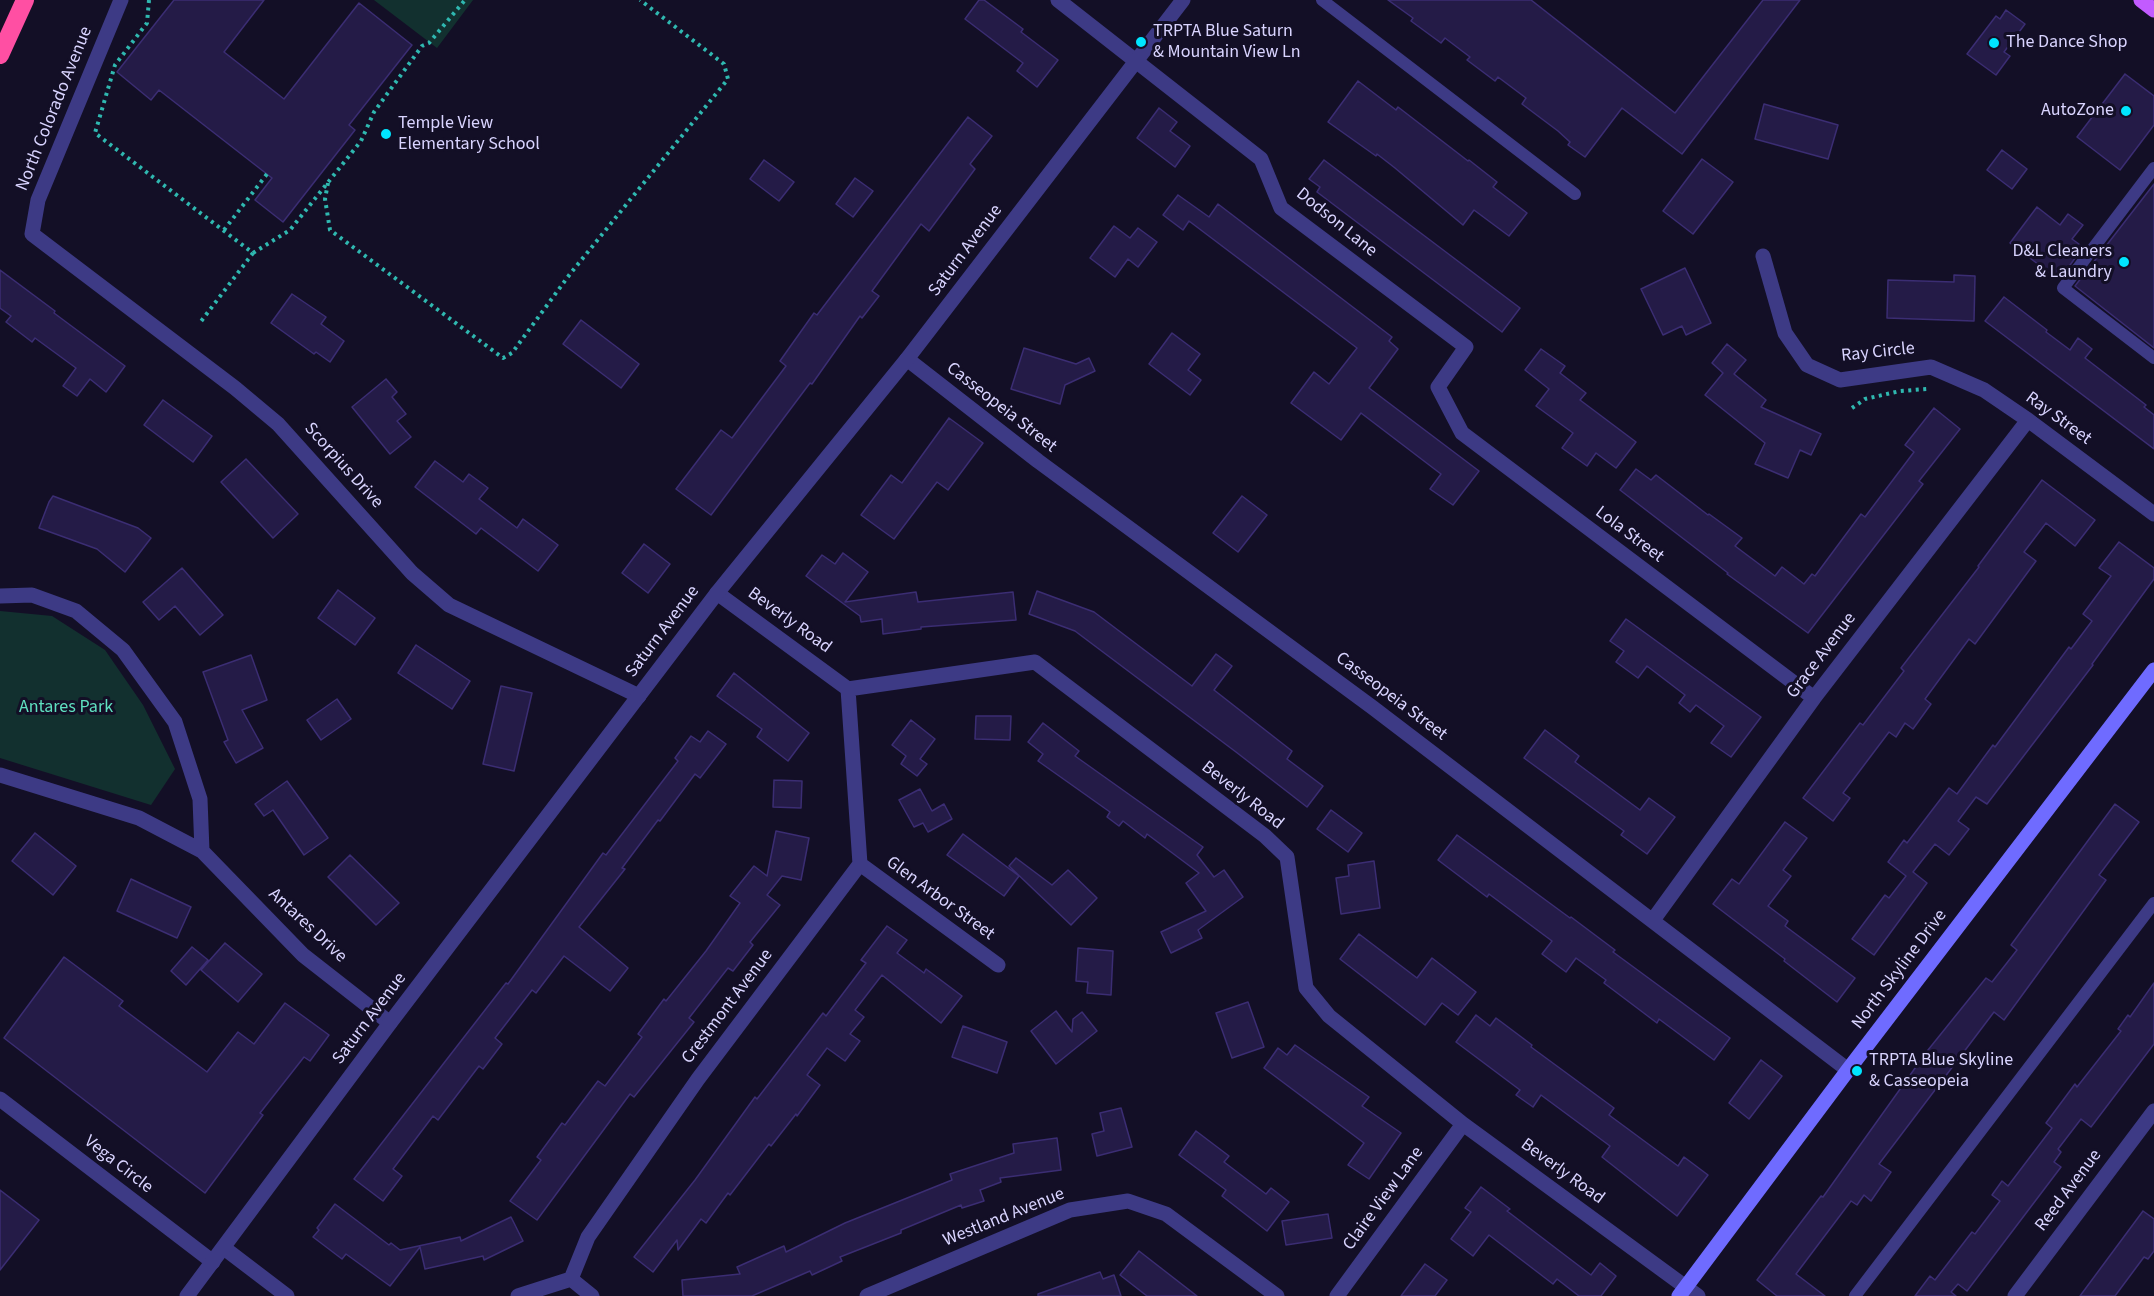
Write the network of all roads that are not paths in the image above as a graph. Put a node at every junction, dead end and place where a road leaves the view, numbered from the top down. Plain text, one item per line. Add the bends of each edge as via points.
1 (20, 0) edge
2 (25, 0) edge
3 (121, 0) edge
4 (1058, 0) edge
5 (1183, 0) edge
6 (1322, 0) edge
7 (2141, 0) edge
8 (2154, 10) edge
9 (0, 54) edge
10 (1136, 61) junction
11 (2154, 168) edge
12 (1575, 194) dead end
13 (32, 234) joint
14 (1763, 256) dead end
15 (2154, 358) edge
16 (907, 359) junction
17 (1931, 367) joint
18 (1438, 387) joint
19 (2028, 420) junction
20 (2154, 514) edge
21 (717, 593) junction
22 (0, 596) edge
23 (2152, 677) edge
24 (848, 689) junction
25 (639, 696) junction
26 (1814, 698) junction
27 (0, 775) edge
28 (202, 851) junction
29 (860, 864) junction
30 (2154, 903) edge
31 (1653, 920) junction
32 (998, 965) dead end
33 (390, 1023) junction
34 (1848, 1070) junction
35 (0, 1099) edge
36 (2154, 1111) edge
37 (1463, 1124) junction
38 (224, 1248) junction
39 (213, 1262) junction
40 (571, 1279) junction
41 (1687, 1293) edge
42 (187, 1296) edge
43 (287, 1296) edge
44 (518, 1296) edge
45 (592, 1296) edge
46 (867, 1296) edge
47 (1277, 1296) edge
48 (1337, 1296) edge
49 (1856, 1296) edge
50 (2015, 1296) edge

1 - 9 highway
2 - 9 highway
3 - 13 street, North Colorado Avenue via 38,201
4 - 10 street
5 - 10 street, Saturn Avenue
6 - 12 lane
7 - 8 main road
10 - 16 street, Saturn Avenue
10 - 18 street, Dodson Lane via 1261,159 1281,208 1466,347
11 - 15 lane via 2063,288
13 - 25 street, Scorpius Drive via 278,424 412,573 449,606
14 - 17 street, Ray Circle via 1785,333 1807,365 1840,380
16 - 21 street, Saturn Avenue
16 - 31 street, Casseopeia Street
17 - 19 street, Ray Street via 1984,390
18 - 26 street, Lola Street via 1462,433
19 - 20 street, Ray Street
19 - 26 street, Grace Avenue
21 - 24 street, Beverly Road
21 - 25 street, Saturn Avenue
22 - 28 street via 32,596 76,611 123,650 175,722 200,799
23 - 34 main road, North Skyline Drive
24 - 29 street
24 - 37 street, Beverly Road via 1035,662 1266,836 1287,857 1306,988 1329,1016
25 - 33 street, Saturn Avenue
26 - 31 street, Grace Avenue
27 - 28 street, Antares Drive via 139,818
28 - 33 street, Antares Drive via 303,955
29 - 32 street, Glen Arbor Street
29 - 40 street, Crestmont Avenue via 698,1079 588,1237
30 - 49 lane
31 - 34 street, Casseopeia Street
33 - 38 street, Saturn Avenue
34 - 41 main road, North Skyline Drive
35 - 39 street, Vega Circle
36 - 50 street, Reed Avenue
37 - 41 street, Beverly Road
37 - 48 street, Claire View Lane
38 - 39 street, Saturn Avenue
38 - 43 street
39 - 42 street, Saturn Avenue
40 - 44 street
40 - 45 street
46 - 47 street, Westland Avenue via 1070,1210 1128,1201 1166,1214

